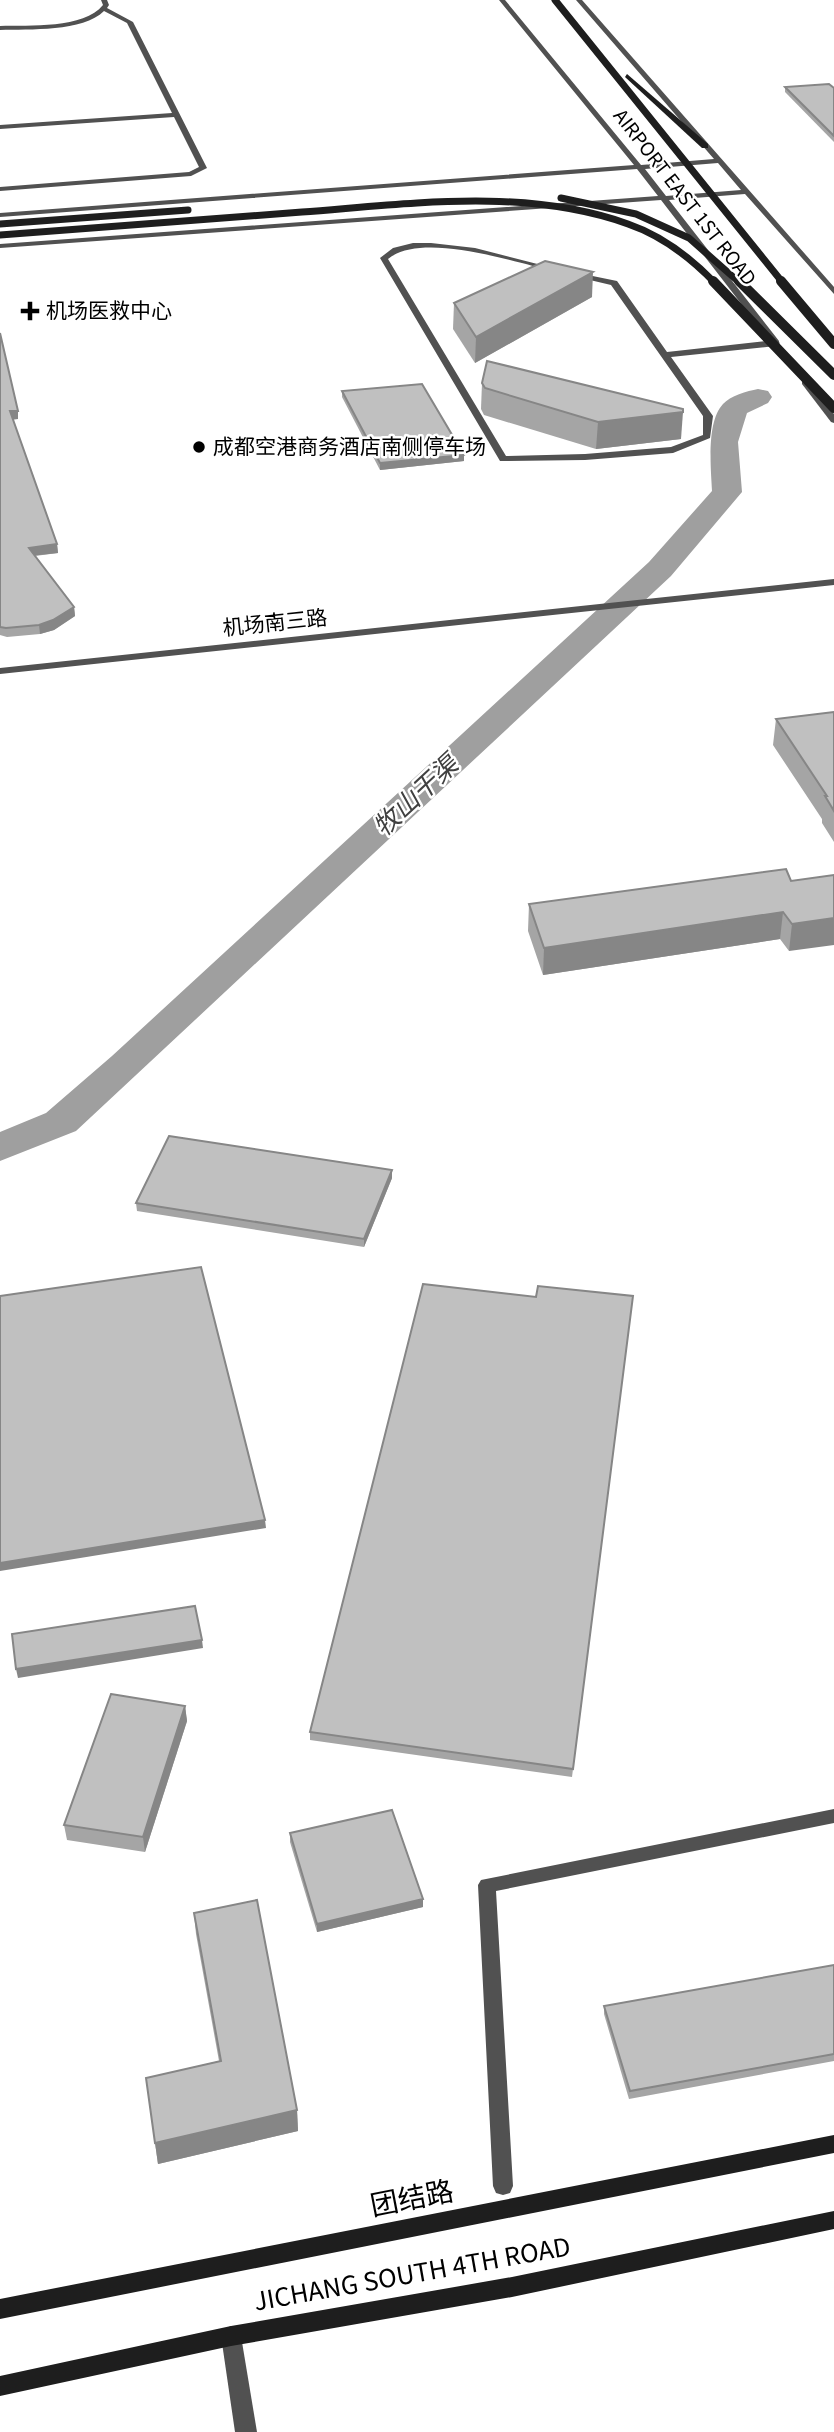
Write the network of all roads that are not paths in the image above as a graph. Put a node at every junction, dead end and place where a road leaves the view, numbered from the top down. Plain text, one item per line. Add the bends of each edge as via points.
1 (103, 0) edge
2 (502, 0) edge
3 (555, 0) edge
4 (562, 0) edge
5 (579, 0) edge
6 (105, 9) junction
7 (0, 28) edge
8 (178, 115) junction
9 (0, 127) edge
10 (705, 146) junction
11 (719, 161) junction
12 (640, 166) junction
13 (0, 189) edge
14 (746, 192) junction
15 (664, 198) junction
16 (0, 215) edge
17 (0, 224) edge
18 (0, 234) edge
19 (0, 246) edge
20 (834, 292) edge
21 (776, 343) junction
22 (834, 344) edge
23 (665, 355) junction
24 (834, 374) edge
25 (834, 408) edge
26 (834, 420) edge
27 (834, 582) edge
28 (0, 671) edge
29 (834, 1816) edge
30 (834, 2144) edge
31 (503, 2186) dead end
32 (834, 2220) edge
33 (0, 2309) edge
34 (231, 2336) junction
35 (0, 2386) edge
36 (246, 2432) edge

1 - 6 street
2 - 12 street, AIRPORT EAST 1ST ROAD
3 - 22 main road, bridge
4 - 10 main road via 627,76
5 - 10 street, AIRPORT EAST 1ST ROAD
6 - 7 street via 78,22
6 - 8 street via 130,22
8 - 9 street
8 - 13 street via 202,168 198,172
10 - 11 street, AIRPORT EAST 1ST ROAD
11 - 12 street
11 - 14 street, AIRPORT EAST 1ST ROAD
12 - 15 street, AIRPORT EAST 1ST ROAD
12 - 16 street
14 - 15 street
14 - 20 street, AIRPORT EAST 1ST ROAD
15 - 19 street
15 - 21 street, AIRPORT EAST 1ST ROAD
17 - 24 main road, bridge via 438,193 504,193 584,201 650,219 700,246
18 - 25 main road, bridge via 436,202 511,202 591,213 659,237 693,260
21 - 23 street
21 - 26 street, AIRPORT EAST 1ST ROAD
23 - 23 street via 708,416 707,436 673,450 503,458 384,258 397,249 432,246 614,283
27 - 28 street, 机场南三路
29 - 31 street via 487,1885
30 - 33 main road, 团结路
32 - 34 main road, JICHANG SOUTH 4TH ROAD via 512,2287
34 - 35 main road, JICHANG SOUTH 4TH ROAD
34 - 36 street

